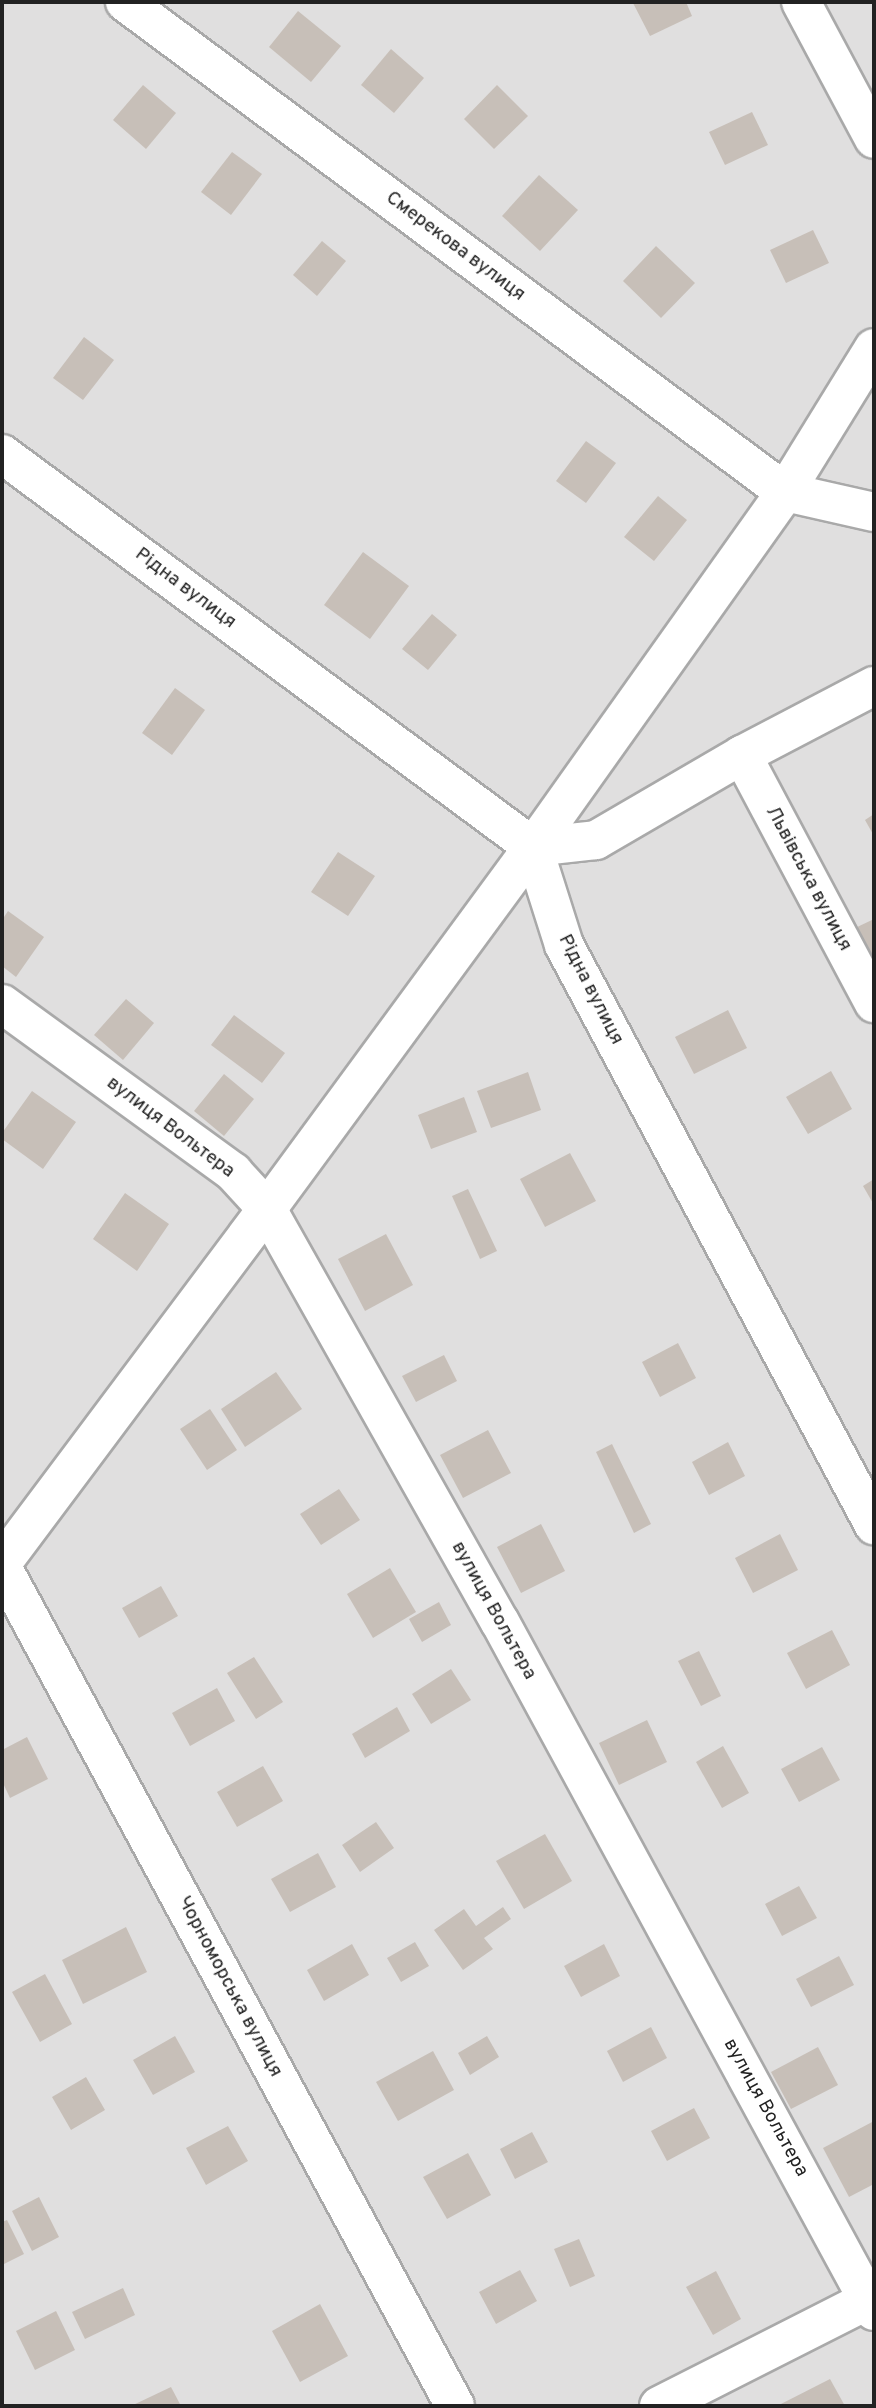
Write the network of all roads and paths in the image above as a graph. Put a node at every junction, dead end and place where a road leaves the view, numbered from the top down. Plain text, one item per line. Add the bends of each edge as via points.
1 (125, 2) edge
2 (801, 2) edge
3 (874, 139) edge
4 (874, 348) edge
5 (2, 454) edge
6 (785, 492) junction
7 (874, 512) edge
8 (874, 686) edge
9 (742, 755) junction
10 (533, 847) junction
11 (2, 1003) edge
12 (874, 1003) edge
13 (267, 1209) junction
14 (874, 1525) edge
15 (2, 1565) edge
16 (873, 2303) edge
17 (455, 2406) edge
18 (659, 2406) edge

1 - 6 street, Смерекова вулиця
2 - 3 street
4 - 6 street
5 - 10 street, Рідна вулиця
6 - 7 street
6 - 10 street
8 - 9 street
9 - 10 street via 596,840
9 - 12 street, Львівська вулиця
10 - 13 street
10 - 14 street, Рідна вулиця via 564,945
11 - 13 street, вулиця Вольтера via 233,1172
13 - 15 street
13 - 16 street, вулиця Вольтера
15 - 17 street, Чорноморська вулиця
16 - 18 street

